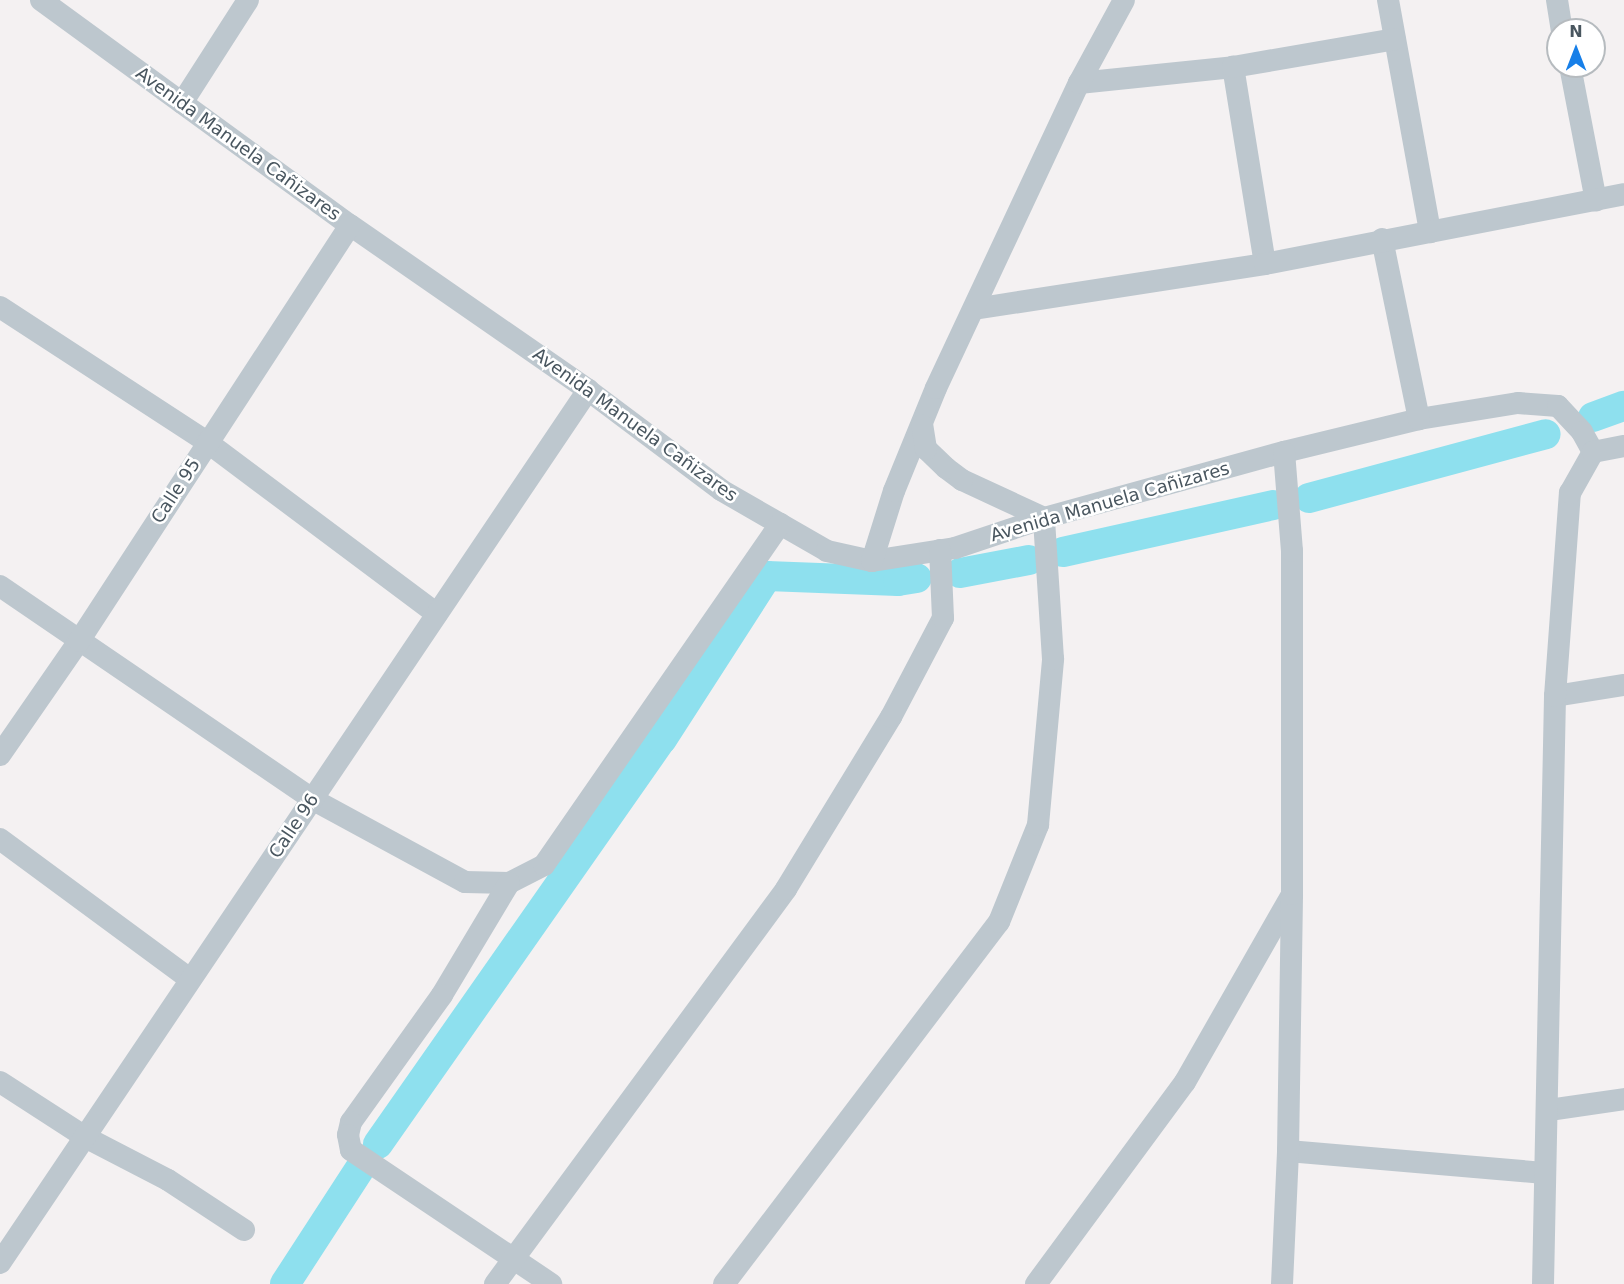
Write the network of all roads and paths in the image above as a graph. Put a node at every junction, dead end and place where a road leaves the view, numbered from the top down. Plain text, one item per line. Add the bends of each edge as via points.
1 (41, 0) edge
2 (248, 0) edge
3 (1124, 0) edge
4 (1388, 0) edge
5 (1557, 0) edge
6 (1560, 18) edge
7 (1395, 39) junction
8 (1233, 67) junction
9 (1571, 78) edge
10 (1079, 83) junction
11 (182, 104) junction
12 (1624, 194) edge
13 (1596, 201) junction
14 (350, 225) junction
15 (1430, 232) junction
16 (1382, 239) junction
17 (1265, 264) junction
18 (0, 307) edge
19 (974, 309) junction
20 (588, 390) junction
21 (1419, 419) junction
22 (922, 425) junction
23 (207, 442) junction
24 (1624, 446) edge
25 (1284, 452) junction
26 (1593, 452) junction
27 (1044, 518) junction
28 (780, 524) junction
29 (940, 550) junction
30 (872, 561) junction
31 (0, 586) edge
32 (437, 614) junction
33 (79, 641) junction
34 (1624, 685) edge
35 (1556, 696) junction
36 (0, 755) edge
37 (312, 799) junction
38 (0, 839) edge
39 (509, 883) junction
40 (1292, 894) junction
41 (190, 980) junction
42 (0, 1082) edge
43 (1624, 1099) edge
44 (1549, 1110) junction
45 (85, 1137) junction
46 (1288, 1151) junction
47 (1544, 1173) junction
48 (244, 1230) dead end
49 (513, 1258) junction
50 (0, 1263) edge
51 (495, 1284) edge
52 (551, 1284) edge
53 (724, 1284) edge
54 (1036, 1284) edge
55 (1282, 1284) edge
56 (1543, 1284) edge

1 - 11 street, Avenida Manuela Cañizares
2 - 11 street
3 - 10 street
4 - 7 street
5 - 6 street
7 - 8 street
7 - 15 street
8 - 10 street
8 - 17 street
9 - 13 street
10 - 19 street
11 - 14 street, Avenida Manuela Cañizares
12 - 13 street
13 - 15 street
14 - 20 street, Avenida Manuela Cañizares
14 - 23 street, Calle 95
15 - 16 street
16 - 17 street
16 - 21 street
17 - 19 street
18 - 23 street
19 - 22 street
20 - 28 street, Avenida Manuela Cañizares via 721,490
20 - 32 street, Calle 96
21 - 25 street, Avenida Manuela Cañizares
21 - 26 street, Avenida Manuela Cañizares via 1542,402 1558,406 1582,432
22 - 27 street via 926,449 954,474
22 - 30 street via 894,491
23 - 32 street
23 - 33 street, Calle 95
24 - 26 street
25 - 27 street, Avenida Manuela Cañizares
25 - 40 street via 1292,550
26 - 35 street via 1570,493
27 - 29 street, Avenida Manuela Cañizares
27 - 53 street via 1053,659 1038,825 999,922
28 - 30 street, Avenida Manuela Cañizares via 827,550
28 - 39 street via 544,864
29 - 30 street, Avenida Manuela Cañizares
29 - 49 street via 943,618 891,717 786,889
31 - 33 street
32 - 37 street, Calle 96
33 - 36 street, Calle 95
33 - 37 street
34 - 35 street
35 - 44 street
37 - 39 street via 465,882
37 - 41 street, Calle 96
38 - 41 street
39 - 49 street via 442,995 351,1122 348,1135 351,1149
40 - 46 street
40 - 54 street via 1185,1082
41 - 45 street, Calle 96
42 - 45 street
43 - 44 street
44 - 47 street
45 - 48 street via 168,1180
45 - 50 street, Calle 96
46 - 47 street
46 - 55 street
47 - 56 street
49 - 51 street
49 - 52 street

